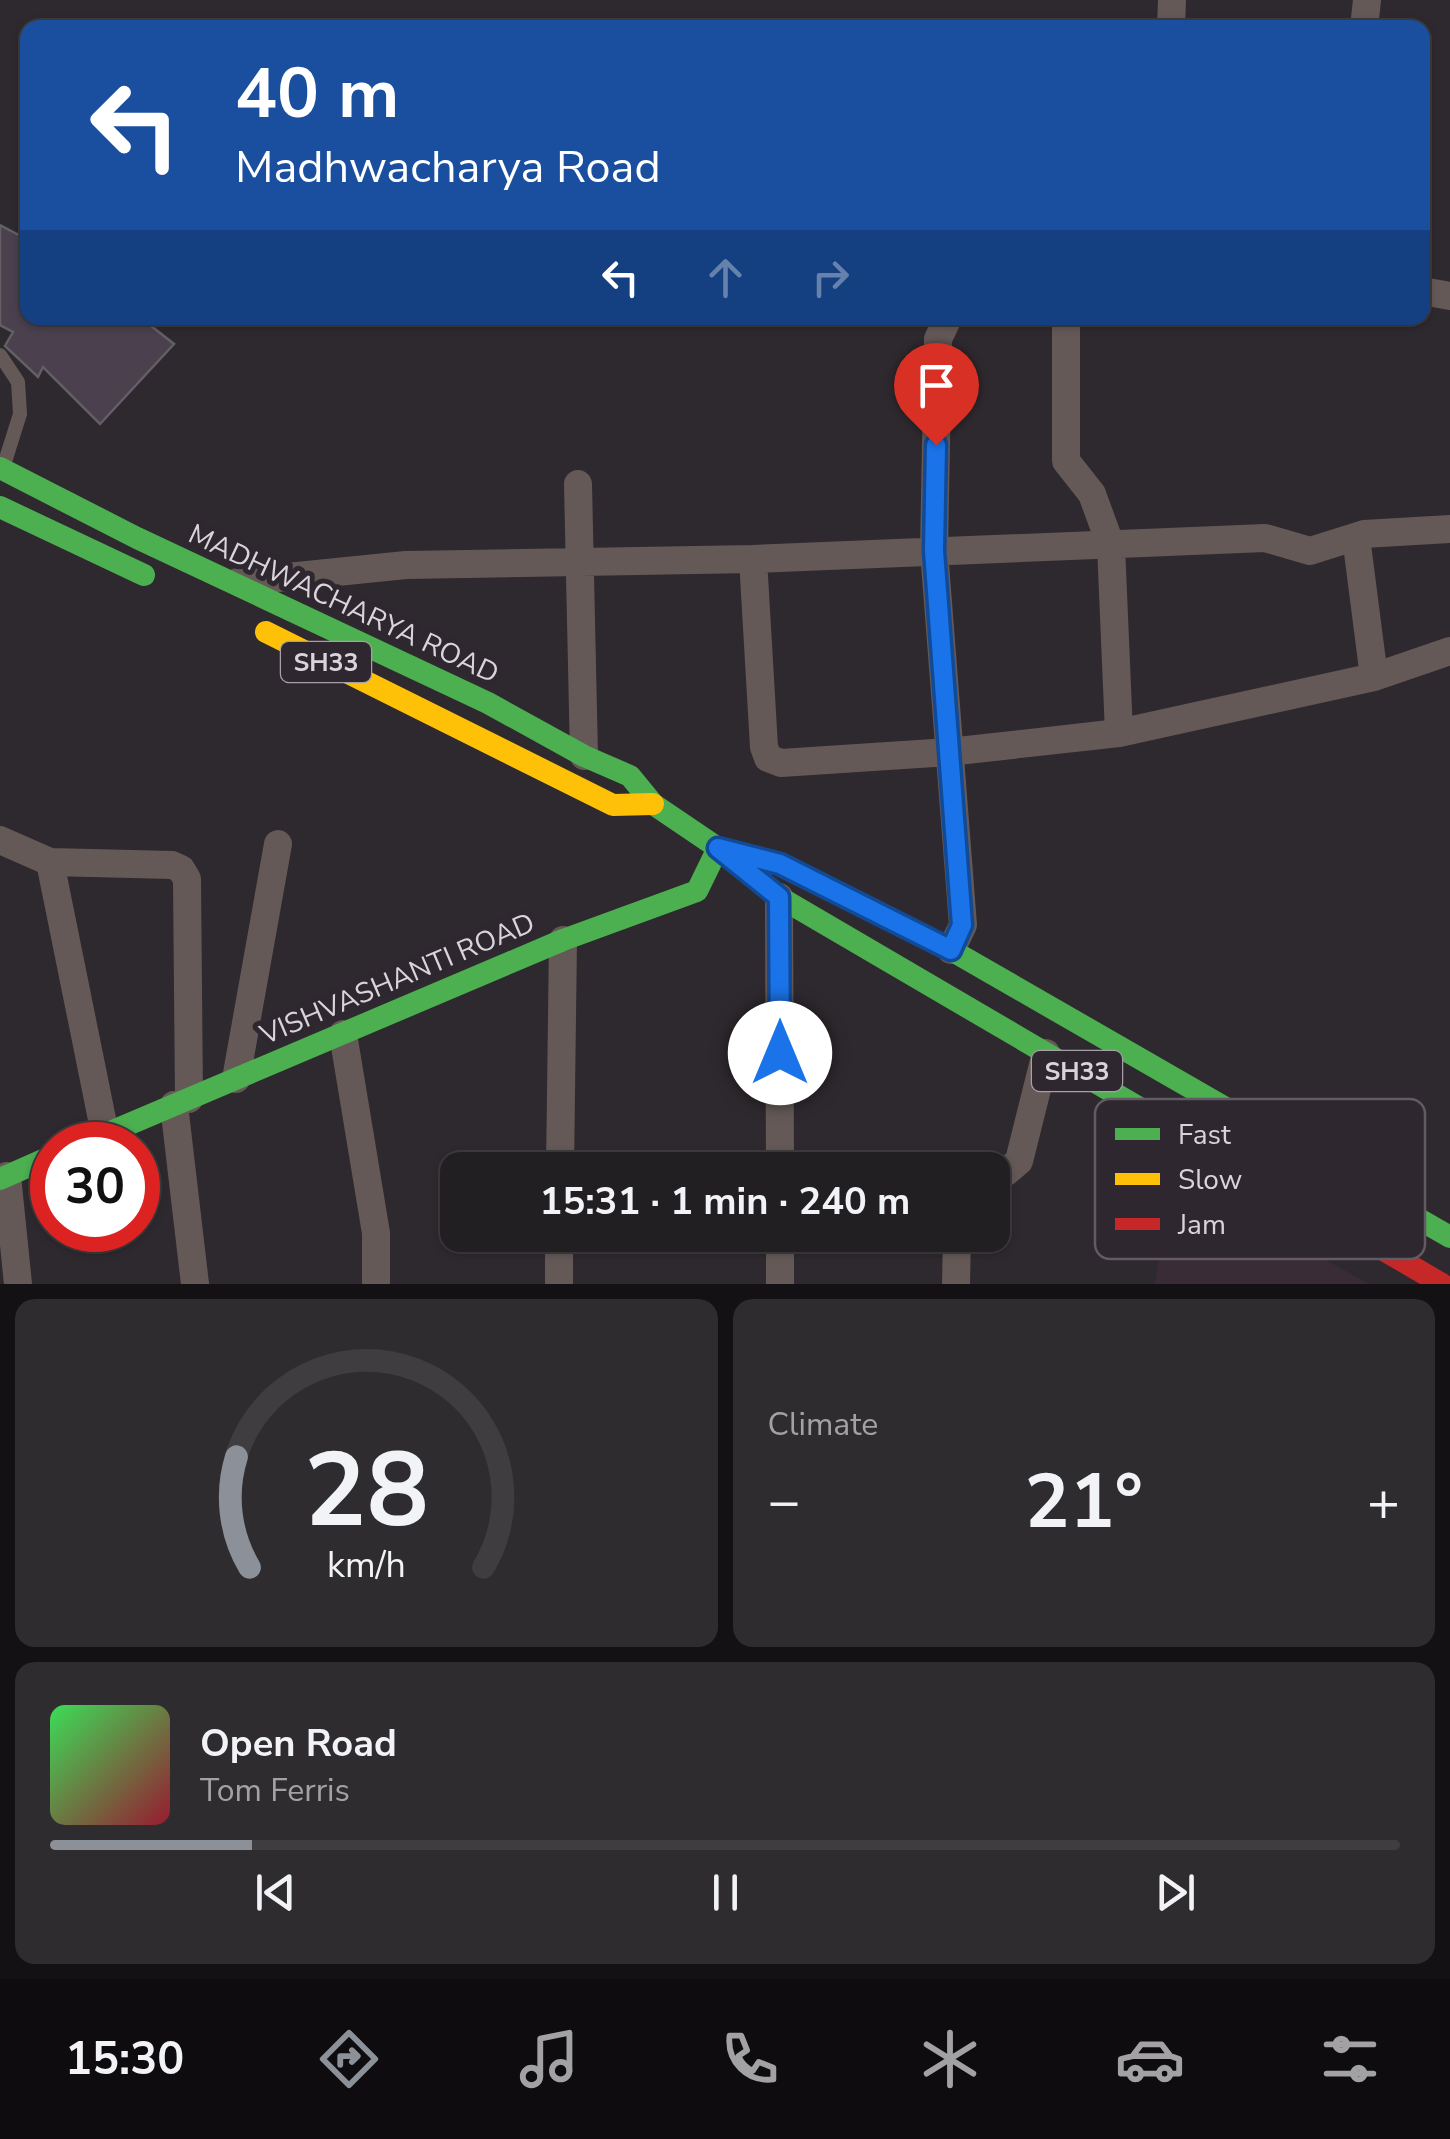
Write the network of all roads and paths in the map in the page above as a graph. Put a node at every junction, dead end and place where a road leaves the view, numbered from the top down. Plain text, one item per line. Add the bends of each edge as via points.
1 (945, 325) edge
2 (1066, 325) edge
3 (0, 356) edge
4 (1, 468) edge
5 (578, 484) dead end
6 (0, 507) edge
7 (1450, 529) edge
8 (1356, 537) junction
9 (1112, 546) junction
10 (934, 551) junction
11 (754, 559) junction
12 (581, 561) junction
13 (231, 582) junction
14 (162, 583) dead end
15 (252, 626) dead end
16 (1450, 650) edge
17 (1374, 677) junction
18 (1119, 733) junction
19 (949, 752) junction
20 (584, 756) junction
21 (653, 804) junction
22 (0, 840) edge
23 (278, 844) dead end
24 (718, 848) junction
25 (50, 862) junction
26 (779, 897) junction
27 (564, 940) junction
28 (951, 950) junction
29 (343, 1034) junction
30 (1046, 1053) junction
31 (236, 1079) junction
32 (1121, 1099) edge
33 (1211, 1099) edge
34 (182, 1102) junction
35 (90, 1122) edge
36 (135, 1122) edge
37 (560, 1152) edge
38 (780, 1152) edge
39 (30, 1165) edge
40 (1010, 1169) edge
41 (3, 1177) edge
42 (1425, 1222) edge
43 (1450, 1236) edge
44 (559, 1252) edge
45 (780, 1252) edge
46 (956, 1252) edge
47 (1384, 1259) edge
48 (18, 1284) edge
49 (195, 1284) edge
50 (376, 1284) edge
51 (558, 1284) edge
52 (780, 1284) edge
53 (956, 1284) edge
54 (1442, 1284) edge

1 - 10 street via 938,339
2 - 9 street via 1066,461 1092,494
3 - 4 lane via 18,382 20,414
4 - 13 main road, MADHWACHARYA ROAD
5 - 12 street
6 - 14 main road
7 - 8 street
8 - 9 street via 1310,551 1265,538
8 - 17 street
9 - 10 street
9 - 18 street
10 - 11 street
10 - 19 street
11 - 12 street
11 - 19 street via 768,758 781,763
12 - 13 street via 406,565
12 - 20 street
13 - 20 main road, MADHWACHARYA ROAD via 488,703
15 - 21 main road, MADHWACHARYA ROAD / SH33 via 614,805
16 - 17 street
17 - 18 street
18 - 19 street
19 - 28 street via 962,925
20 - 21 main road, MADHWACHARYA ROAD via 630,776
21 - 24 main road, MADHWACHARYA ROAD / SH33
22 - 25 street
23 - 31 street
24 - 26 main road, MADHWACHARYA ROAD / SH33
24 - 27 main road, VISHVASHANTI ROAD via 696,891
24 - 28 main road, MADHWACHARYA ROAD / SH33 via 780,864
25 - 34 street via 172,865 187,878
25 - 35 street
26 - 30 main road, MADHWACHARYA ROAD / SH33
26 - 38 street
27 - 29 main road, VISHVASHANTI ROAD
27 - 37 street
28 - 33 main road, MADHWACHARYA ROAD / SH33
29 - 31 main road, VISHVASHANTI ROAD
29 - 50 street via 376,1233
30 - 32 main road, MADHWACHARYA ROAD / SH33
30 - 40 street via 1019,1161
31 - 34 main road, VISHVASHANTI ROAD
34 - 36 main road, VISHVASHANTI ROAD
34 - 49 street
39 - 41 main road
41 - 48 street
42 - 43 main road, MADHWACHARYA ROAD / SH33
44 - 51 street
45 - 52 street
46 - 53 street
47 - 54 main road, MADHWACHARYA ROAD / SH33

